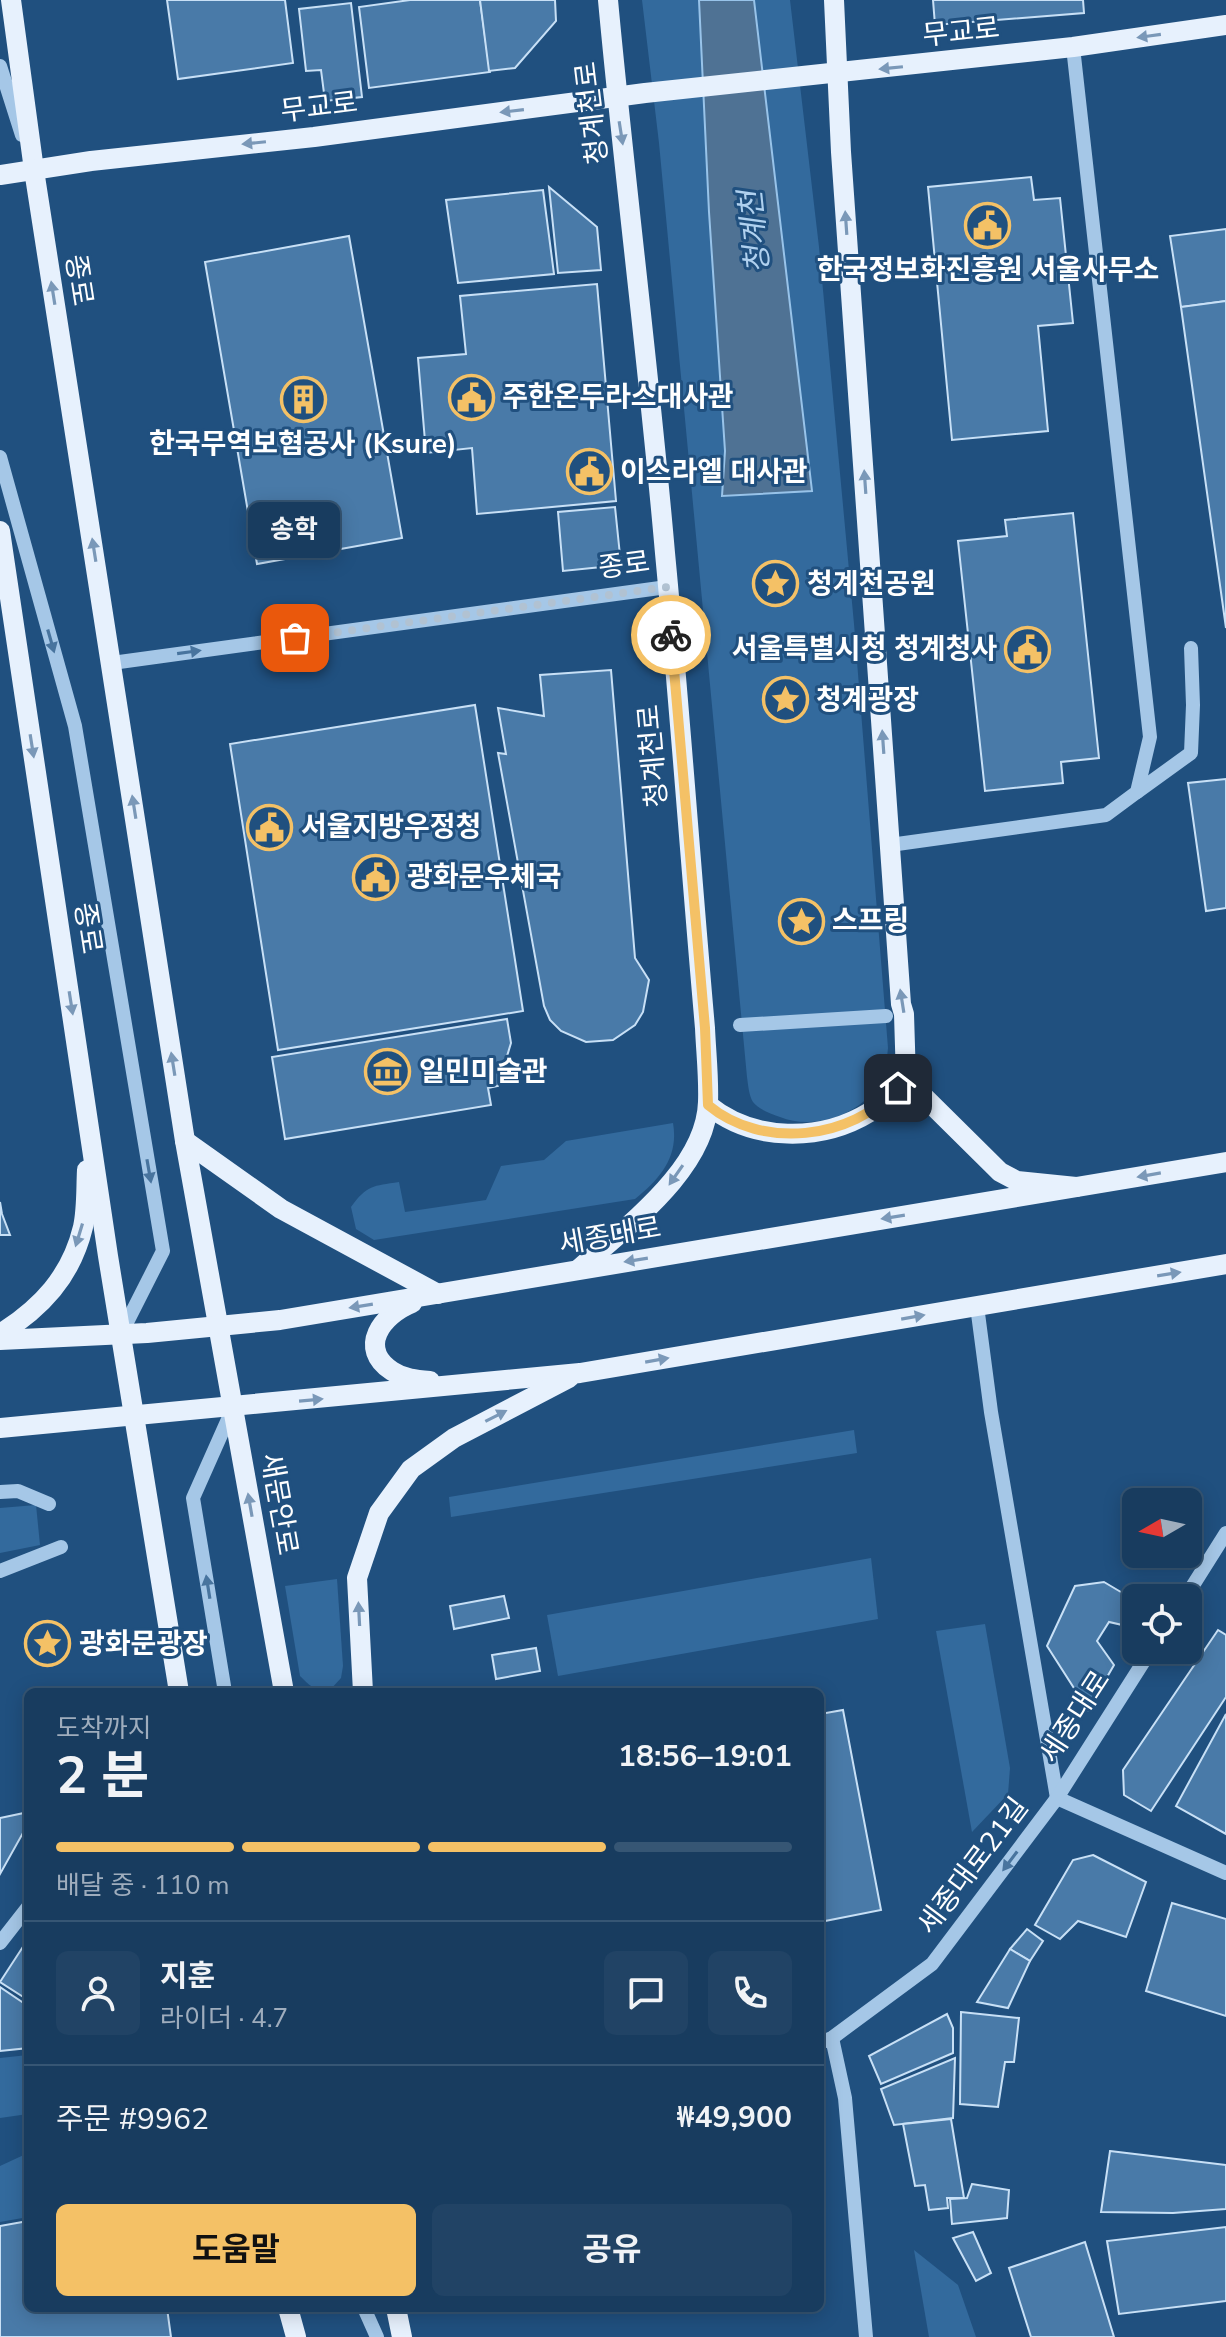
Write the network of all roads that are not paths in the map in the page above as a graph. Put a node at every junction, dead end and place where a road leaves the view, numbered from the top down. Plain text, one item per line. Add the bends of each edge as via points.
1 (11, 0) edge
2 (608, 0) edge
3 (834, 0) edge
4 (1226, 25) edge
5 (1073, 47) junction
6 (0, 66) edge
7 (837, 74) junction
8 (616, 98) junction
9 (34, 170) junction
10 (0, 175) edge
11 (0, 457) edge
12 (0, 531) edge
13 (667, 587) junction
14 (4, 592) edge
15 (1191, 648) dead end
16 (112, 663) junction
17 (1137, 792) junction
18 (890, 845) junction
19 (886, 1016) dead end
20 (740, 1025) dead end
21 (906, 1079) junction
22 (708, 1105) junction
23 (90, 1130) junction
24 (185, 1141) junction
25 (1226, 1162) edge
26 (1076, 1187) junction
27 (1226, 1264) edge
28 (579, 1269) junction
29 (438, 1294) junction
30 (977, 1306) junction
31 (218, 1327) junction
32 (121, 1334) junction
33 (0, 1337) edge
34 (580, 1373) junction
35 (233, 1407) junction
36 (134, 1417) junction
37 (0, 1428) edge
38 (0, 1492) edge
39 (49, 1504) dead end
40 (1226, 1533) edge
41 (61, 1547) dead end
42 (0, 1571) edge
43 (1194, 1584) edge
44 (1142, 1664) edge
45 (178, 1688) edge
46 (224, 1688) edge
47 (283, 1688) edge
48 (363, 1688) edge
49 (1057, 1798) junction
50 (1226, 1873) edge
51 (24, 1912) edge
52 (0, 1943) edge
53 (826, 2040) edge
54 (289, 2312) edge
55 (366, 2312) edge
56 (397, 2312) edge
57 (296, 2337) edge
58 (377, 2337) edge
59 (402, 2337) edge
60 (866, 2337) edge

1 - 9 main road, 종로
2 - 8 main road, 청계천로
3 - 7 main road
4 -> 5 main road, 무교로
5 -> 7 main road, 무교로
5 - 17 street via 1150,737
6 - 9 street
7 - 8 main road, 무교로
18 -> 7 main road
8 -> 9 main road, 무교로
8 -> 13 main road, 청계천로
9 - 10 main road, 무교로
16 -> 9 main road, 종로
11 -> 32 street via 75,726 163,1251
12 - 14 main road, 종로
16 -> 13 street, 종로
13 - 22 main road, 청계천로
14 -> 23 main road, 종로
15 - 17 street via 1191,753
24 -> 16 main road, 종로
17 - 18 street via 1106,815
21 -> 18 main road
19 - 20 street
21 - 22 main road via 870,1112 814,1132 752,1130
21 - 26 main road via 1000,1172 1017,1181
22 -> 28 main road, 청계천로 via 697,1145 667,1189
23 - 32 main road, 종로
23 -> 33 main road via 83,1226 72,1259 44,1302
24 - 29 main road via 281,1209
24 - 31 main road, 종로
25 -> 26 main road, 세종대로
26 -> 28 main road, 세종대로
30 -> 27 main road
28 - 29 main road, 세종대로
29 -> 31 main road, 세종대로
29 - 34 main road via 387,1317 376,1334 376,1353 390,1370 407,1379 430,1381
34 -> 30 main road
30 - 49 street, 세종대로
31 - 32 main road, 세종대로
31 - 35 main road, 새문안로
32 - 33 main road, 세종대로
32 - 36 main road
35 -> 34 main road
48 -> 34 main road via 357,1578 379,1513 411,1469 454,1438
35 - 36 main road
46 -> 35 street via 193,1498
47 -> 35 main road, 새문안로
36 - 37 main road
36 - 45 main road
38 - 39 street via 18,1491
40 - 43 street
41 - 42 street
44 - 49 street, 세종대로
49 - 50 street, 세종대로21길
49 -> 53 street, 세종대로21길 via 932,1964
51 - 52 street
53 - 60 street via 845,2098
54 - 57 main road
55 - 58 street
56 - 59 main road

